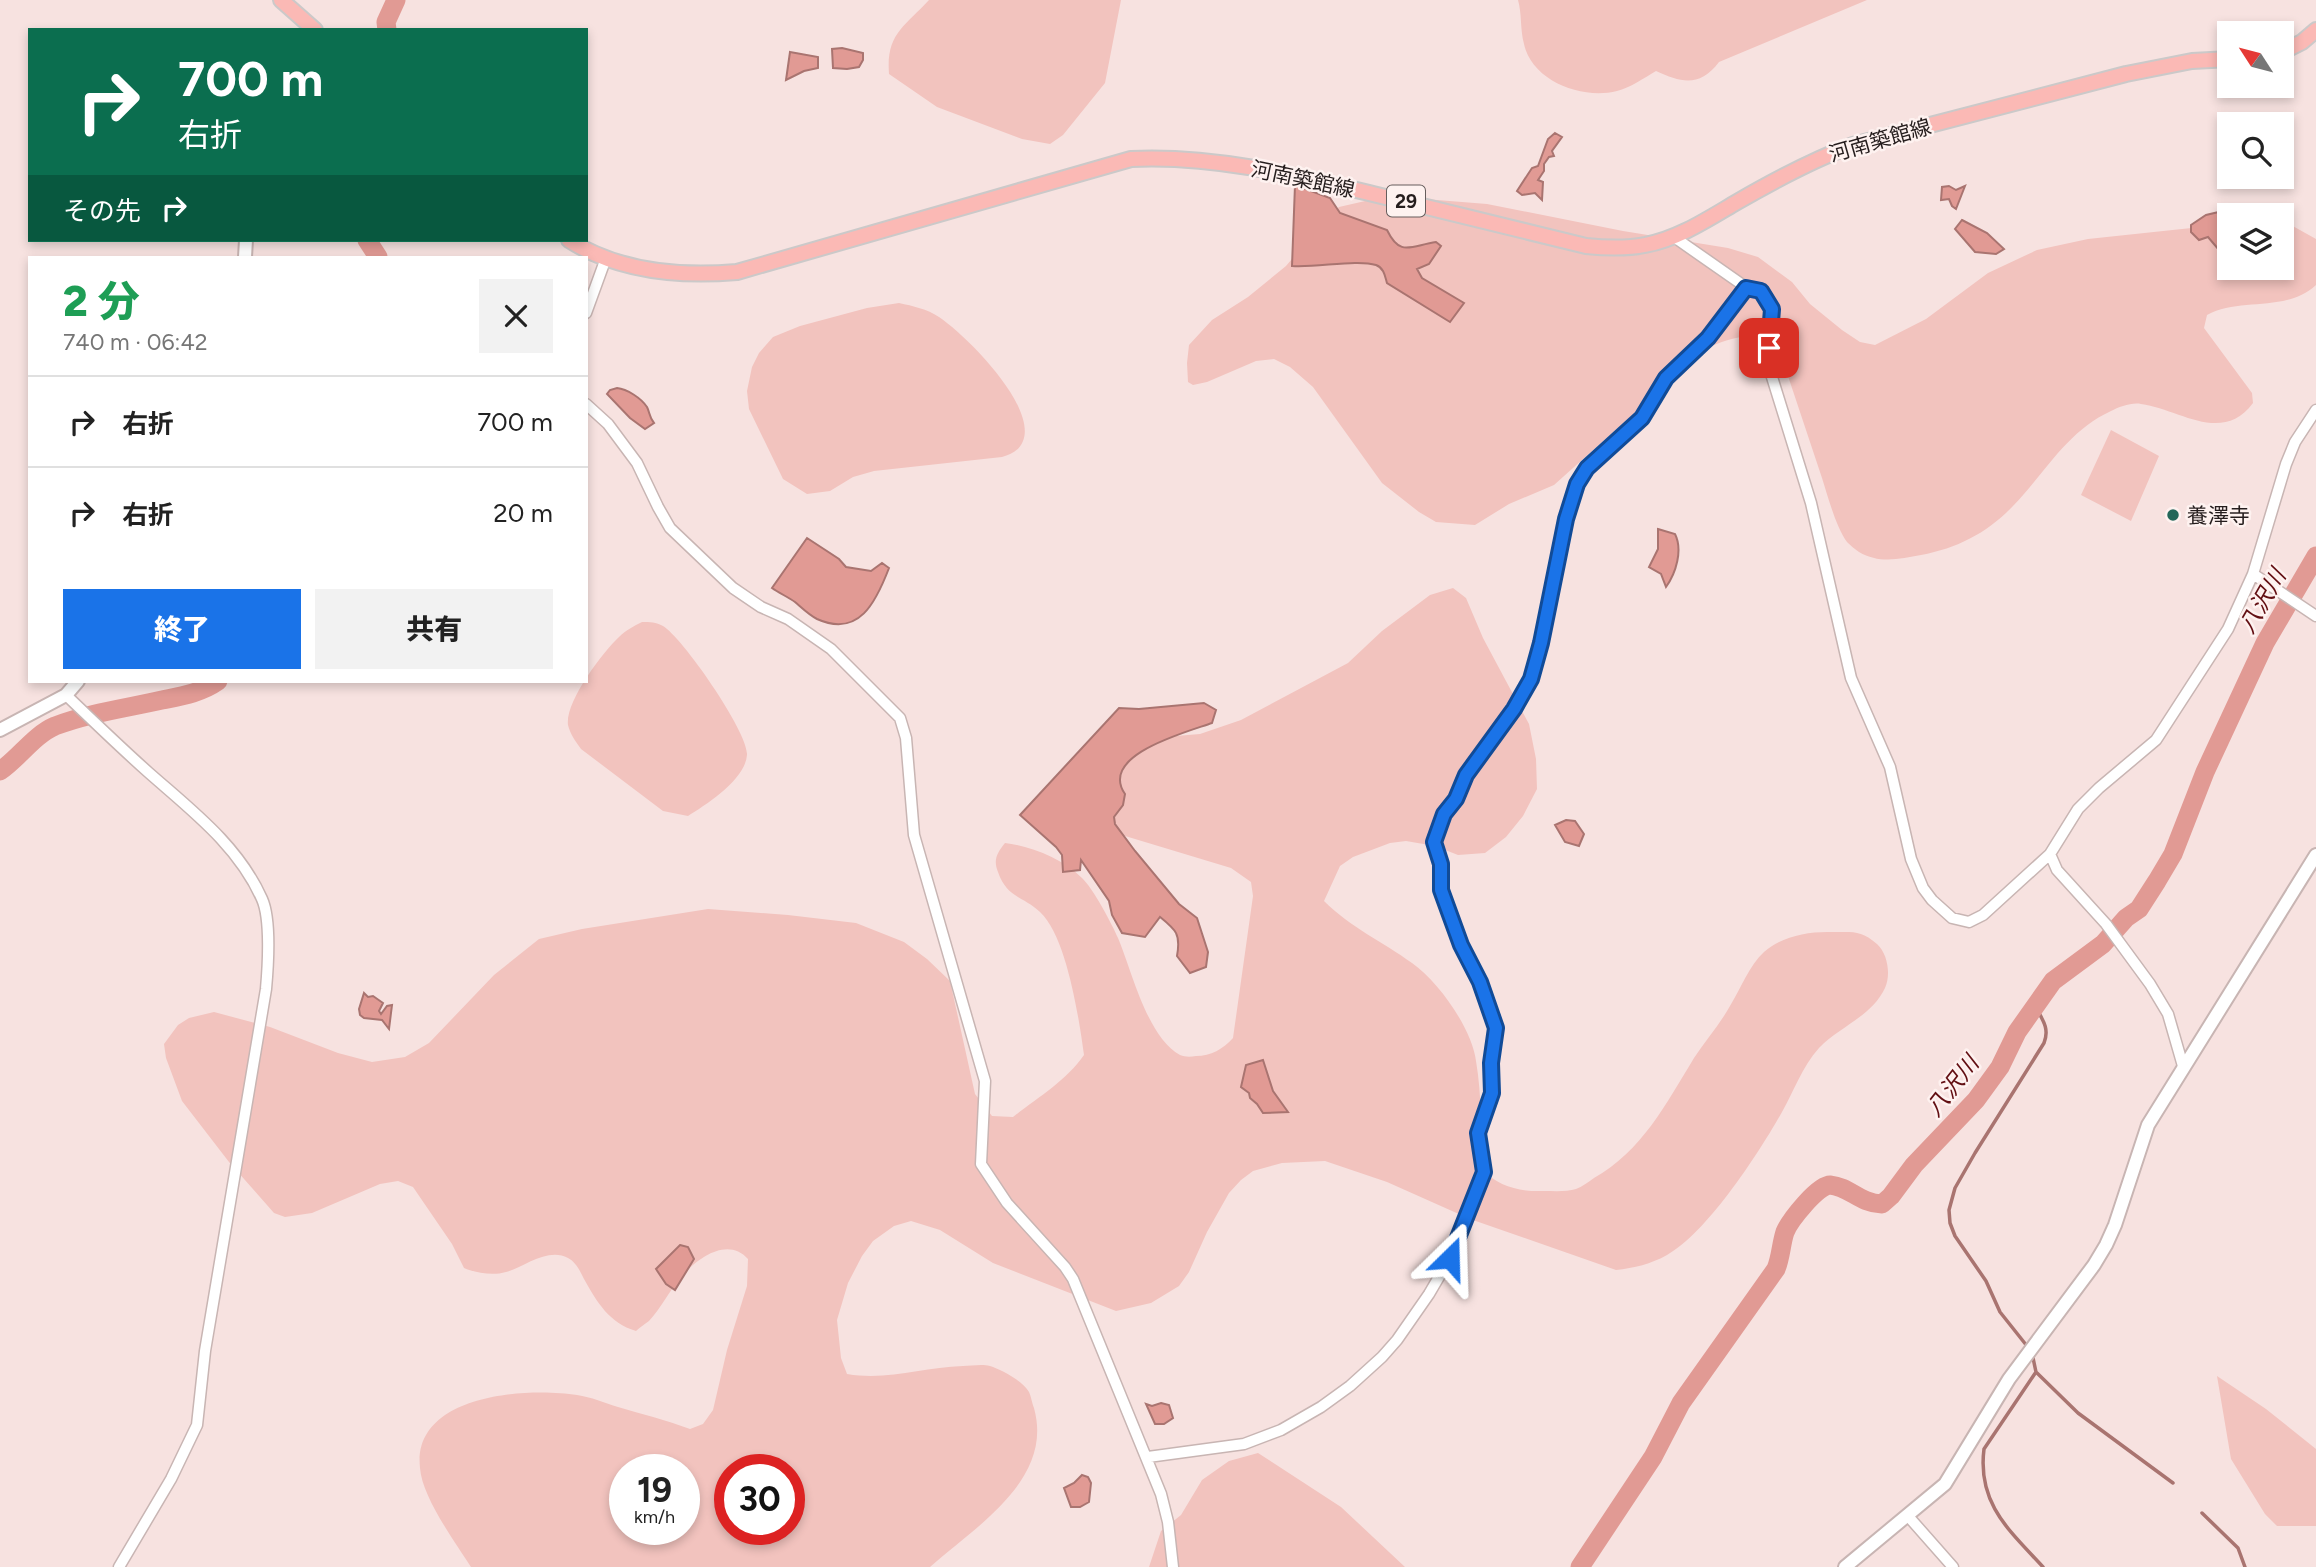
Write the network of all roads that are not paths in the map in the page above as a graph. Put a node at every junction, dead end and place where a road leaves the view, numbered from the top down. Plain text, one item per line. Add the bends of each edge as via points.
1 (281, 0) edge
2 (313, 28) edge
3 (2316, 30) edge
4 (2294, 46) edge
5 (2217, 60) edge
6 (1674, 237) junction
7 (573, 242) edge
8 (606, 258) junction
9 (1746, 288) junction
10 (588, 308) edge
11 (588, 406) edge
12 (2316, 410) edge
13 (2253, 574) junction
14 (2316, 616) edge
15 (76, 683) edge
16 (66, 695) junction
17 (0, 730) edge
18 (2050, 854) junction
19 (2316, 855) edge
20 (2183, 1066) junction
21 (1148, 1457) junction
22 (1908, 1516) junction
23 (119, 1567) edge
24 (1172, 1567) edge
25 (1845, 1567) edge
26 (1953, 1567) edge

1 - 2 main road
3 - 4 main road
5 - 6 main road, 河南築館線 / 29 via 2126,74 1853,145 1800,167
6 - 8 main road, 河南築館線 / 29 via 1617,249 1586,246 1313,179 1168,157 1118,162 737,272 707,275 644,270
6 - 9 street
7 - 8 main road, 河南築館線 / 29
8 - 10 street
9 - 18 street via 1761,291 1772,309 1772,377 1811,503 1851,678 1890,767 1911,859 1923,888 1952,918 1969,922 1983,915
9 - 21 street via 1708,338 1666,378 1642,418 1587,468 1577,484 1531,679 1466,775 1434,842 1441,864 1441,890 1496,1028 1492,1093 1478,1133 1484,1172 1450,1258 1398,1340 1321,1407 1282,1430 1244,1444
11 - 21 street via 637,463 670,528 733,588 831,649 900,718 906,738 914,835 985,1081 981,1164 1007,1203 1073,1279
12 - 13 street via 2286,464
13 - 14 street
13 - 18 street via 2228,629 2155,740 2078,809
15 - 16 street
16 - 17 street
16 - 23 street via 235,852 264,901 269,950 197,1425
18 - 20 street via 2057,870 2106,924 2150,984 2168,1014
19 - 20 street
20 - 22 street via 2148,1125 2106,1245 2026,1354 1945,1484
21 - 24 street via 1168,1522
22 - 25 street
22 - 26 street

